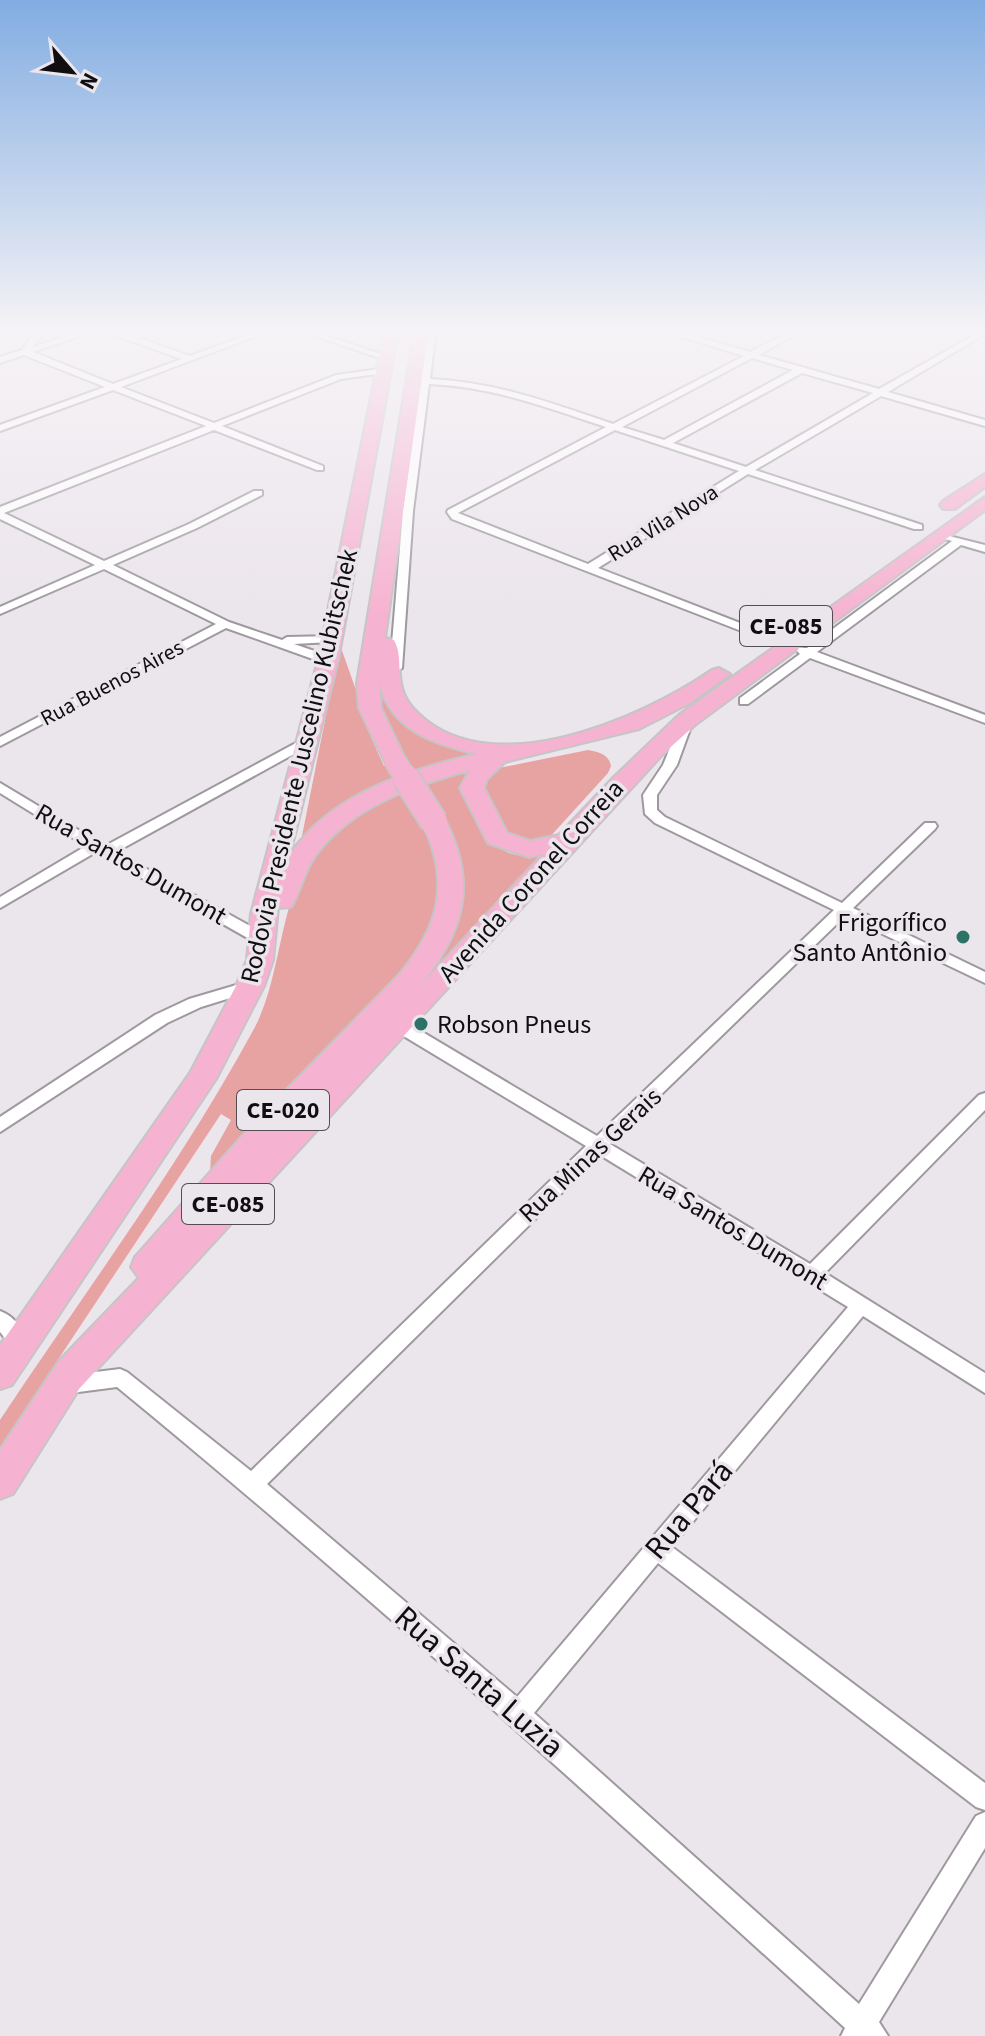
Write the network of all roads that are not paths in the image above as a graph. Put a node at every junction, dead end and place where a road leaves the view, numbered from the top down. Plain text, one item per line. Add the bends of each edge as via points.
1 (206, 423) edge
2 (222, 423) edge
3 (373, 423) edge
4 (411, 423) edge
5 (415, 423) edge
6 (605, 423) edge
7 (620, 423) edge
8 (703, 423) edge
9 (830, 423) edge
10 (214, 426) junction
11 (614, 426) junction
12 (666, 443) junction
13 (320, 468) dead end
14 (748, 470) junction
15 (985, 479) edge
16 (258, 493) dead end
17 (985, 502) edge
18 (0, 513) edge
19 (918, 527) junction
20 (950, 538) junction
21 (390, 543) junction
22 (985, 549) edge
23 (100, 564) junction
24 (590, 568) junction
25 (0, 611) edge
26 (225, 624) junction
27 (277, 642) junction
28 (779, 642) junction
29 (329, 649) junction
30 (809, 653) junction
31 (744, 701) dead end
32 (395, 702) junction
33 (985, 719) edge
34 (687, 720) junction
35 (307, 741) junction
36 (0, 742) edge
37 (572, 742) junction
38 (506, 756) junction
39 (621, 781) junction
40 (0, 787) edge
41 (930, 826) dead end
42 (568, 841) junction
43 (100, 849) junction
44 (0, 903) edge
45 (845, 910) junction
46 (264, 936) junction
47 (985, 978) edge
48 (250, 986) junction
49 (398, 1025) junction
50 (985, 1099) edge
51 (0, 1126) edge
52 (599, 1148) junction
53 (812, 1274) junction
54 (860, 1306) junction
55 (11, 1330) edge
56 (0, 1374) edge
57 (985, 1384) edge
58 (60, 1386) junction
59 (0, 1482) edge
60 (252, 1485) junction
61 (657, 1549) junction
62 (518, 1714) junction
63 (985, 1798) edge
64 (985, 1825) edge
65 (864, 2032) edge

1 - 10 street
2 - 10 street
3 - 29 highway, Rodovia Presidente Juscelino Kubitschek / CE-020
4 - 21 highway, Rodovia Presidente Juscelino Kubitschek / CE-020
5 - 32 street
6 - 11 street
7 - 11 street
8 - 12 street
9 - 14 street, Rua Vila Nova
10 - 13 street
10 - 18 street
11 - 12 street
11 - 24 street via 453,511 456,517
12 - 14 street
14 - 19 street
14 - 24 street, Rua Vila Nova
15 - 19 highway, Avenida Coronel Correia / CE-085
16 - 23 street
17 - 20 highway, Avenida Coronel Correia / CE-085
18 - 23 street
19 - 28 highway, Avenida Coronel Correia / CE-085
20 - 22 street
20 - 28 highway, Avenida Coronel Correia / CE-085
20 - 30 street
21 - 32 highway via 393,579 385,663
21 - 58 highway, Rodovia Presidente Juscelino Kubitschek / CE-020, bridge via 368,691 370,708 395,761 445,842 452,871 448,914 431,953 177,1229
23 - 25 street
23 - 26 street
24 - 28 street
26 - 27 street
26 - 36 street, Rua Buenos Aires
27 - 29 street
27 - 29 street
28 - 30 street
28 - 34 highway, Avenida Coronel Correia / CE-085
28 - 37 highway, Avenida Coronel Correia / CE-085 via 669,708
29 - 35 highway, Rodovia Presidente Juscelino Kubitschek / CE-020
30 - 31 street
30 - 33 street
32 - 38 highway via 429,732
34 - 39 highway, Avenida Coronel Correia / CE-085
34 - 45 street via 670,765 650,795 650,811 677,831
35 - 43 street
35 - 46 highway, Rodovia Presidente Juscelino Kubitschek / CE-020 via 264,914
37 - 38 highway, Avenida Coronel Correia / CE-085
37 - 39 highway via 609,748 621,764
38 - 42 highway via 477,776 472,788 497,838 529,849
38 - 46 highway, Avenida Coronel Correia / CE-085 via 398,783 335,819 297,864
39 - 42 highway, Avenida Coronel Correia / CE-085
40 - 43 street, Rua Santos Dumont
41 - 45 street, Rua Minas Gerais
42 - 49 highway, Avenida Coronel Correia / CE-085
43 - 44 street
43 - 46 street, Rua Santos Dumont
45 - 47 street
45 - 52 street, Rua Minas Gerais
46 - 48 highway, Rodovia Presidente Juscelino Kubitschek / CE-020
48 - 51 street via 161,1019
48 - 55 highway, Rodovia Presidente Juscelino Kubitschek / CE-020 via 201,1079
49 - 52 street, Rua Santos Dumont
49 - 58 highway, Avenida Coronel Correia / CE-085
50 - 53 street
52 - 53 street, Rua Santos Dumont
52 - 60 street, Rua Minas Gerais
53 - 54 street, Rua Santos Dumont
54 - 57 street, Rua Santos Dumont
54 - 61 street, Rua Pará
55 - 56 highway, Rodovia Presidente Juscelino Kubitschek / CE-020
58 - 59 highway, Rodovia Presidente Juscelino Kubitschek / CE-020
58 - 60 street, Rua Santa Luzia via 120,1378
60 - 62 street, Rua Santa Luzia
61 - 62 street, Rua Pará
61 - 63 street
62 - 65 street, Rua Santa Luzia
64 - 65 street

